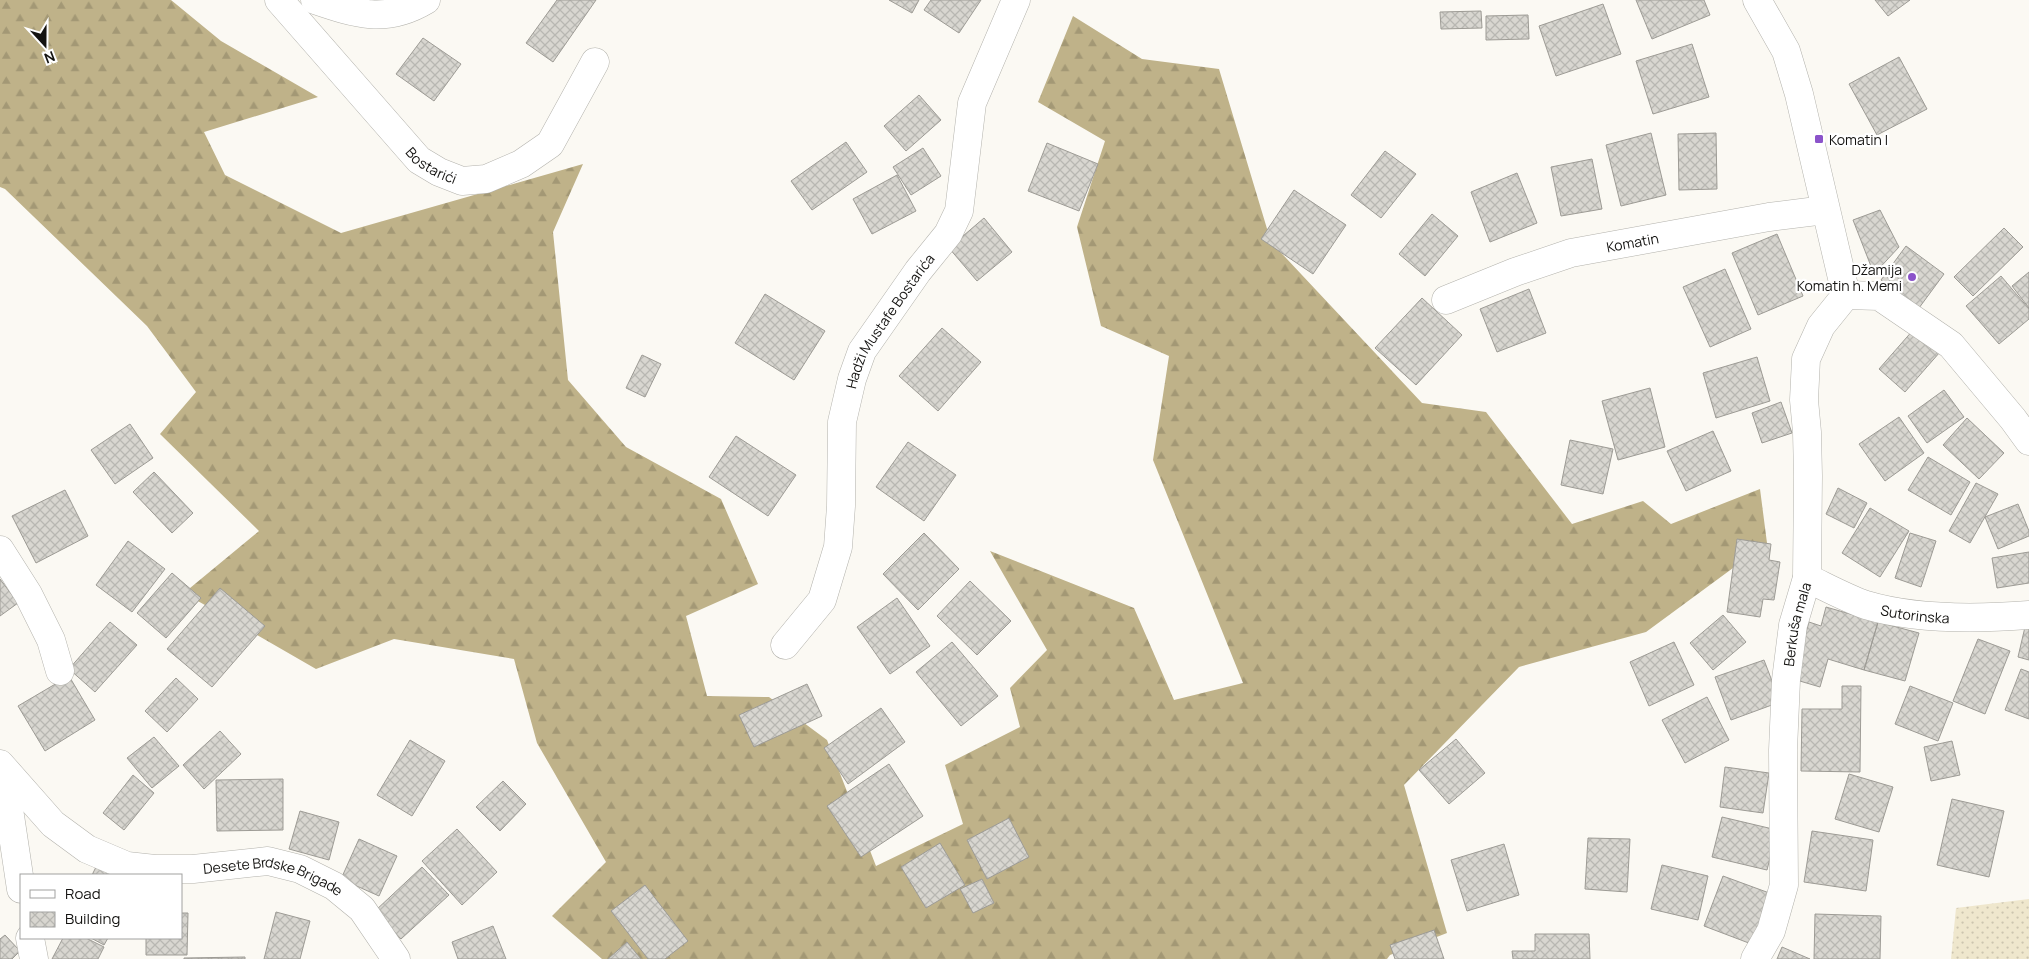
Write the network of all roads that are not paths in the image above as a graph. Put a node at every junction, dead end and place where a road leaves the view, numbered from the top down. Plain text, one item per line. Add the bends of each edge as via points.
1 (316, 0) edge
2 (426, 0) edge
3 (1016, 0) edge
4 (1757, 0) edge
5 (290, 5) edge
6 (595, 62) dead end
7 (1826, 210) junction
8 (1846, 295) junction
9 (1446, 300) dead end
10 (2029, 441) edge
11 (0, 550) edge
12 (1807, 578) junction
13 (2029, 615) edge
14 (785, 645) dead end
15 (60, 671) dead end
16 (2, 767) edge
17 (20, 883) edge
18 (30, 939) edge
19 (34, 959) edge
20 (396, 959) edge
21 (1755, 959) edge

1 - 2 street via 368,15 387,15
3 - 14 street, Hadži Mustafe Bostarića via 972,103 960,211 948,234 862,351 842,422 838,547 822,600
4 - 7 street via 1786,51
5 - 6 street, Bostarići via 419,160 462,180 486,179 521,164 550,144
7 - 8 street
7 - 9 street, Komatin via 1768,217 1571,253
8 - 10 street via 1879,296 1951,345
8 - 12 street, Berkuša mala via 1821,326 1806,359
11 - 15 street via 36,609 51,640
12 - 13 street, Sutorinska via 1866,605 1907,612 1968,619
12 - 21 street, Berkuša mala via 1792,625 1786,680 1784,885 1771,931
16 - 17 street
16 - 20 street, Desete Brdske Brigade via 53,824 87,849 126,866 192,869 268,861 300,870 334,886 362,909
18 - 19 street

